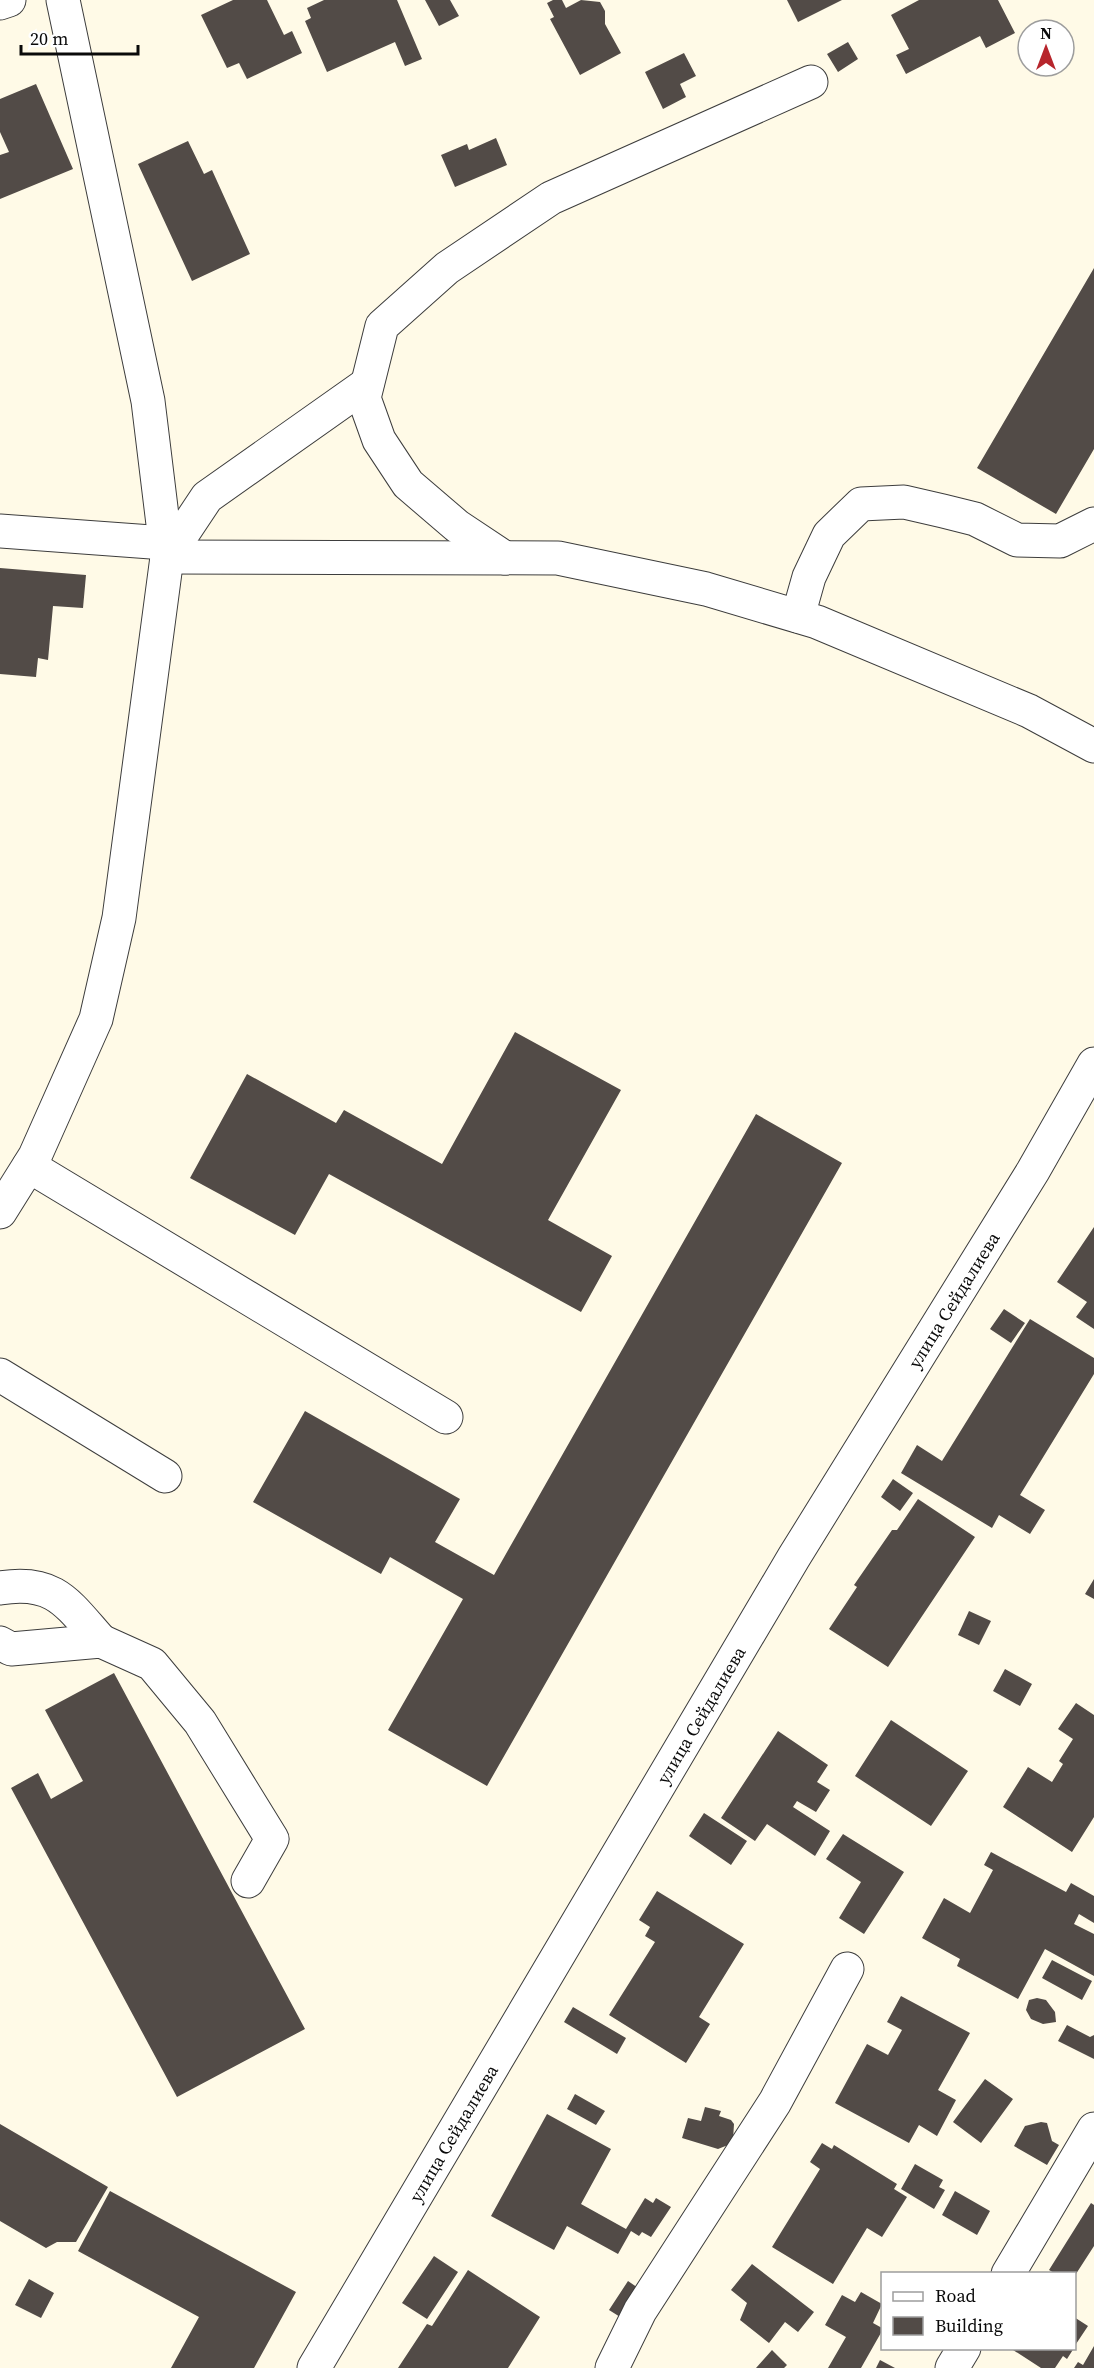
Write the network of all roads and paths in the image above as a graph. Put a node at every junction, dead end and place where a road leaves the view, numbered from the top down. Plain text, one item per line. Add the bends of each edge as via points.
1 (9, 0) edge
2 (63, 0) edge
3 (0, 3) edge
4 (811, 82) dead end
5 (367, 384) junction
6 (1094, 524) edge
7 (0, 531) edge
8 (166, 550) junction
9 (505, 558) junction
10 (798, 616) junction
11 (1094, 746) edge
12 (1094, 1064) edge
13 (29, 1166) junction
14 (0, 1212) edge
15 (0, 1375) edge
16 (446, 1417) dead end
17 (165, 1476) dead end
18 (0, 1588) edge
19 (101, 1641) junction
20 (0, 1643) edge
21 (248, 1881) dead end
22 (847, 1969) dead end
23 (1094, 2129) edge
24 (1009, 2272) edge
25 (963, 2350) edge
26 (314, 2368) edge
27 (612, 2368) edge
28 (952, 2368) edge

1 - 3 street
2 - 8 street via 148,401
4 - 5 street via 551,198 447,268 382,326
5 - 8 street via 207,497
5 - 9 street via 364,398 379,440 408,484 457,526
6 - 10 street via 1060,541 1017,540 975,519 904,502 861,504 829,535 809,578
7 - 8 street
8 - 9 street
8 - 13 street via 119,918 96,1019
9 - 10 street via 558,558 706,589
10 - 11 street via 1029,711
12 - 26 street, улица Сейдалиева via 1033,1171 794,1557
13 - 14 street
13 - 16 street
15 - 17 street
18 - 19 street via 21,1585 53,1591
19 - 20 street via 11,1649
19 - 21 street via 152,1664 200,1722 272,1839
22 - 27 street via 775,2102 640,2311
23 - 24 street
25 - 28 street

